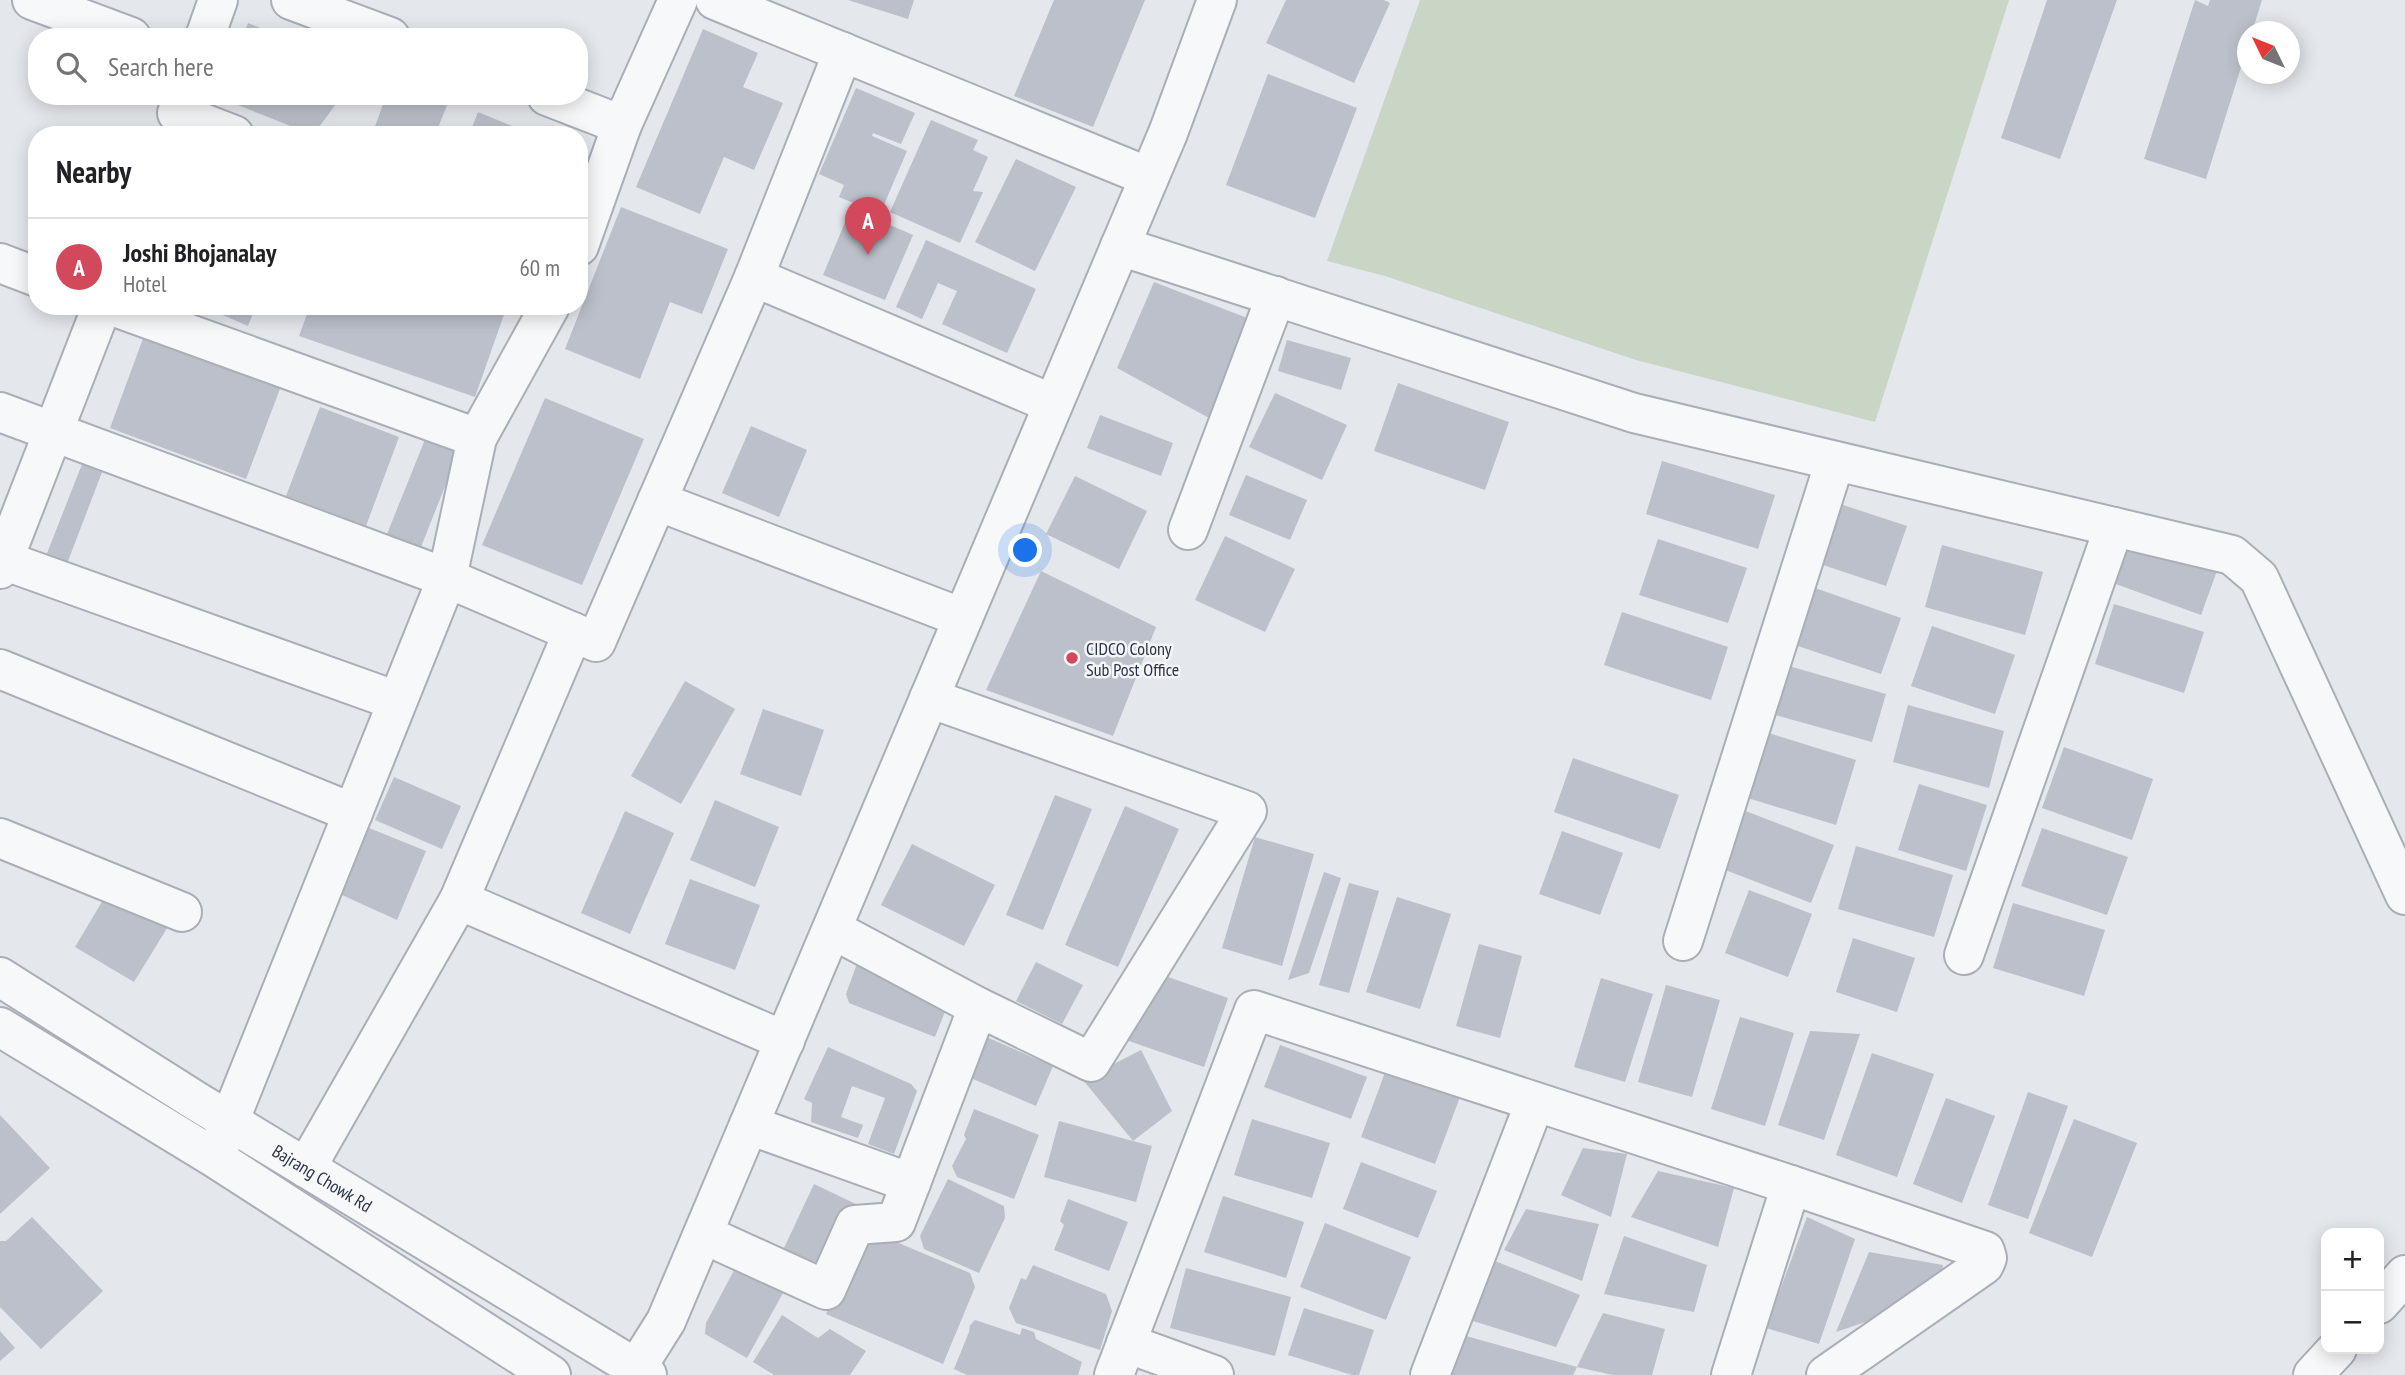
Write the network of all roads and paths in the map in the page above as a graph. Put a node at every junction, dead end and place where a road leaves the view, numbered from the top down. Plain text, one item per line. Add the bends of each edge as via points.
1 (32, 0) edge
2 (218, 0) edge
3 (290, 0) edge
4 (678, 0) edge
5 (715, 0) edge
6 (1217, 0) edge
7 (107, 28) edge
8 (208, 28) edge
9 (366, 28) edge
10 (843, 52) junction
11 (570, 105) edge
12 (176, 115) edge
13 (622, 125) junction
14 (208, 126) edge
15 (1149, 177) junction
16 (588, 221) edge
17 (1120, 246) junction
18 (0, 263) edge
19 (28, 274) edge
20 (754, 277) junction
21 (1276, 296) junction
22 (99, 315) edge
23 (136, 315) edge
24 (545, 315) edge
25 (1053, 404) junction
26 (0, 412) edge
27 (54, 431) junction
28 (477, 438) junction
29 (1835, 461) junction
30 (657, 501) junction
31 (2114, 527) junction
32 (1188, 530) dead end
33 (1, 563) edge
34 (447, 578) junction
35 (963, 618) junction
36 (573, 632) junction
37 (0, 669) edge
38 (929, 698) junction
39 (397, 701) junction
40 (353, 813) junction
41 (0, 838) edge
42 (2405, 895) edge
43 (459, 900) junction
44 (182, 912) dead end
45 (832, 929) junction
46 (1683, 941) dead end
47 (1965, 955) dead end
48 (0, 978) edge
49 (978, 1007) junction
50 (0, 1027) edge
51 (785, 1041) junction
52 (1535, 1102) junction
53 (230, 1121) junction
54 (749, 1125) junction
55 (215, 1157) junction
56 (306, 1168) junction
57 (911, 1183) junction
58 (1791, 1185) junction
59 (703, 1234) junction
60 (2405, 1275) edge
61 (2384, 1298) edge
62 (2332, 1354) edge
63 (1120, 1359) edge
64 (638, 1373) edge
65 (551, 1375) edge
66 (1213, 1375) edge
67 (1430, 1375) edge
68 (1731, 1375) edge
69 (1826, 1375) edge
70 (2313, 1375) edge

1 - 7 street
2 - 8 street
3 - 9 street
4 - 13 street
5 - 10 street
6 - 15 street
10 - 15 street
10 - 20 street
11 - 13 street
12 - 14 street
13 - 16 street
15 - 17 street
17 - 21 street
17 - 25 street
18 - 19 street
20 - 25 street
20 - 30 street
21 - 29 street via 1634,414
21 - 32 street
22 - 27 street
23 - 28 street
24 - 28 street
25 - 35 street
26 - 27 street
27 - 33 street
27 - 34 street
28 - 34 street
29 - 31 street
29 - 46 street
30 - 35 street
30 - 36 street via 596,642
31 - 42 street via 2232,555 2259,578
31 - 47 street
33 - 39 street
34 - 36 street
34 - 39 street
35 - 38 street
36 - 43 street
37 - 40 street
38 - 45 street
38 - 49 street via 1247,811 1091,1062
39 - 40 street
40 - 53 street
41 - 44 street
43 - 51 street
43 - 56 street
45 - 49 street
45 - 51 street
48 - 53 street, Bajrang Chowk Rd
49 - 57 street
50 - 55 street
51 - 54 street
52 - 58 street
52 - 63 street via 1254,1010
52 - 67 street
53 - 55 street
53 - 56 street, Bajrang Chowk Rd
54 - 57 street
54 - 59 street
55 - 65 street
56 - 64 street, Bajrang Chowk Rd
57 - 59 street via 896,1222 855,1225 826,1290
58 - 68 street
58 - 69 street via 1986,1253 1984,1265
59 - 64 street via 667,1321
60 - 61 street
62 - 70 street
63 - 66 street

